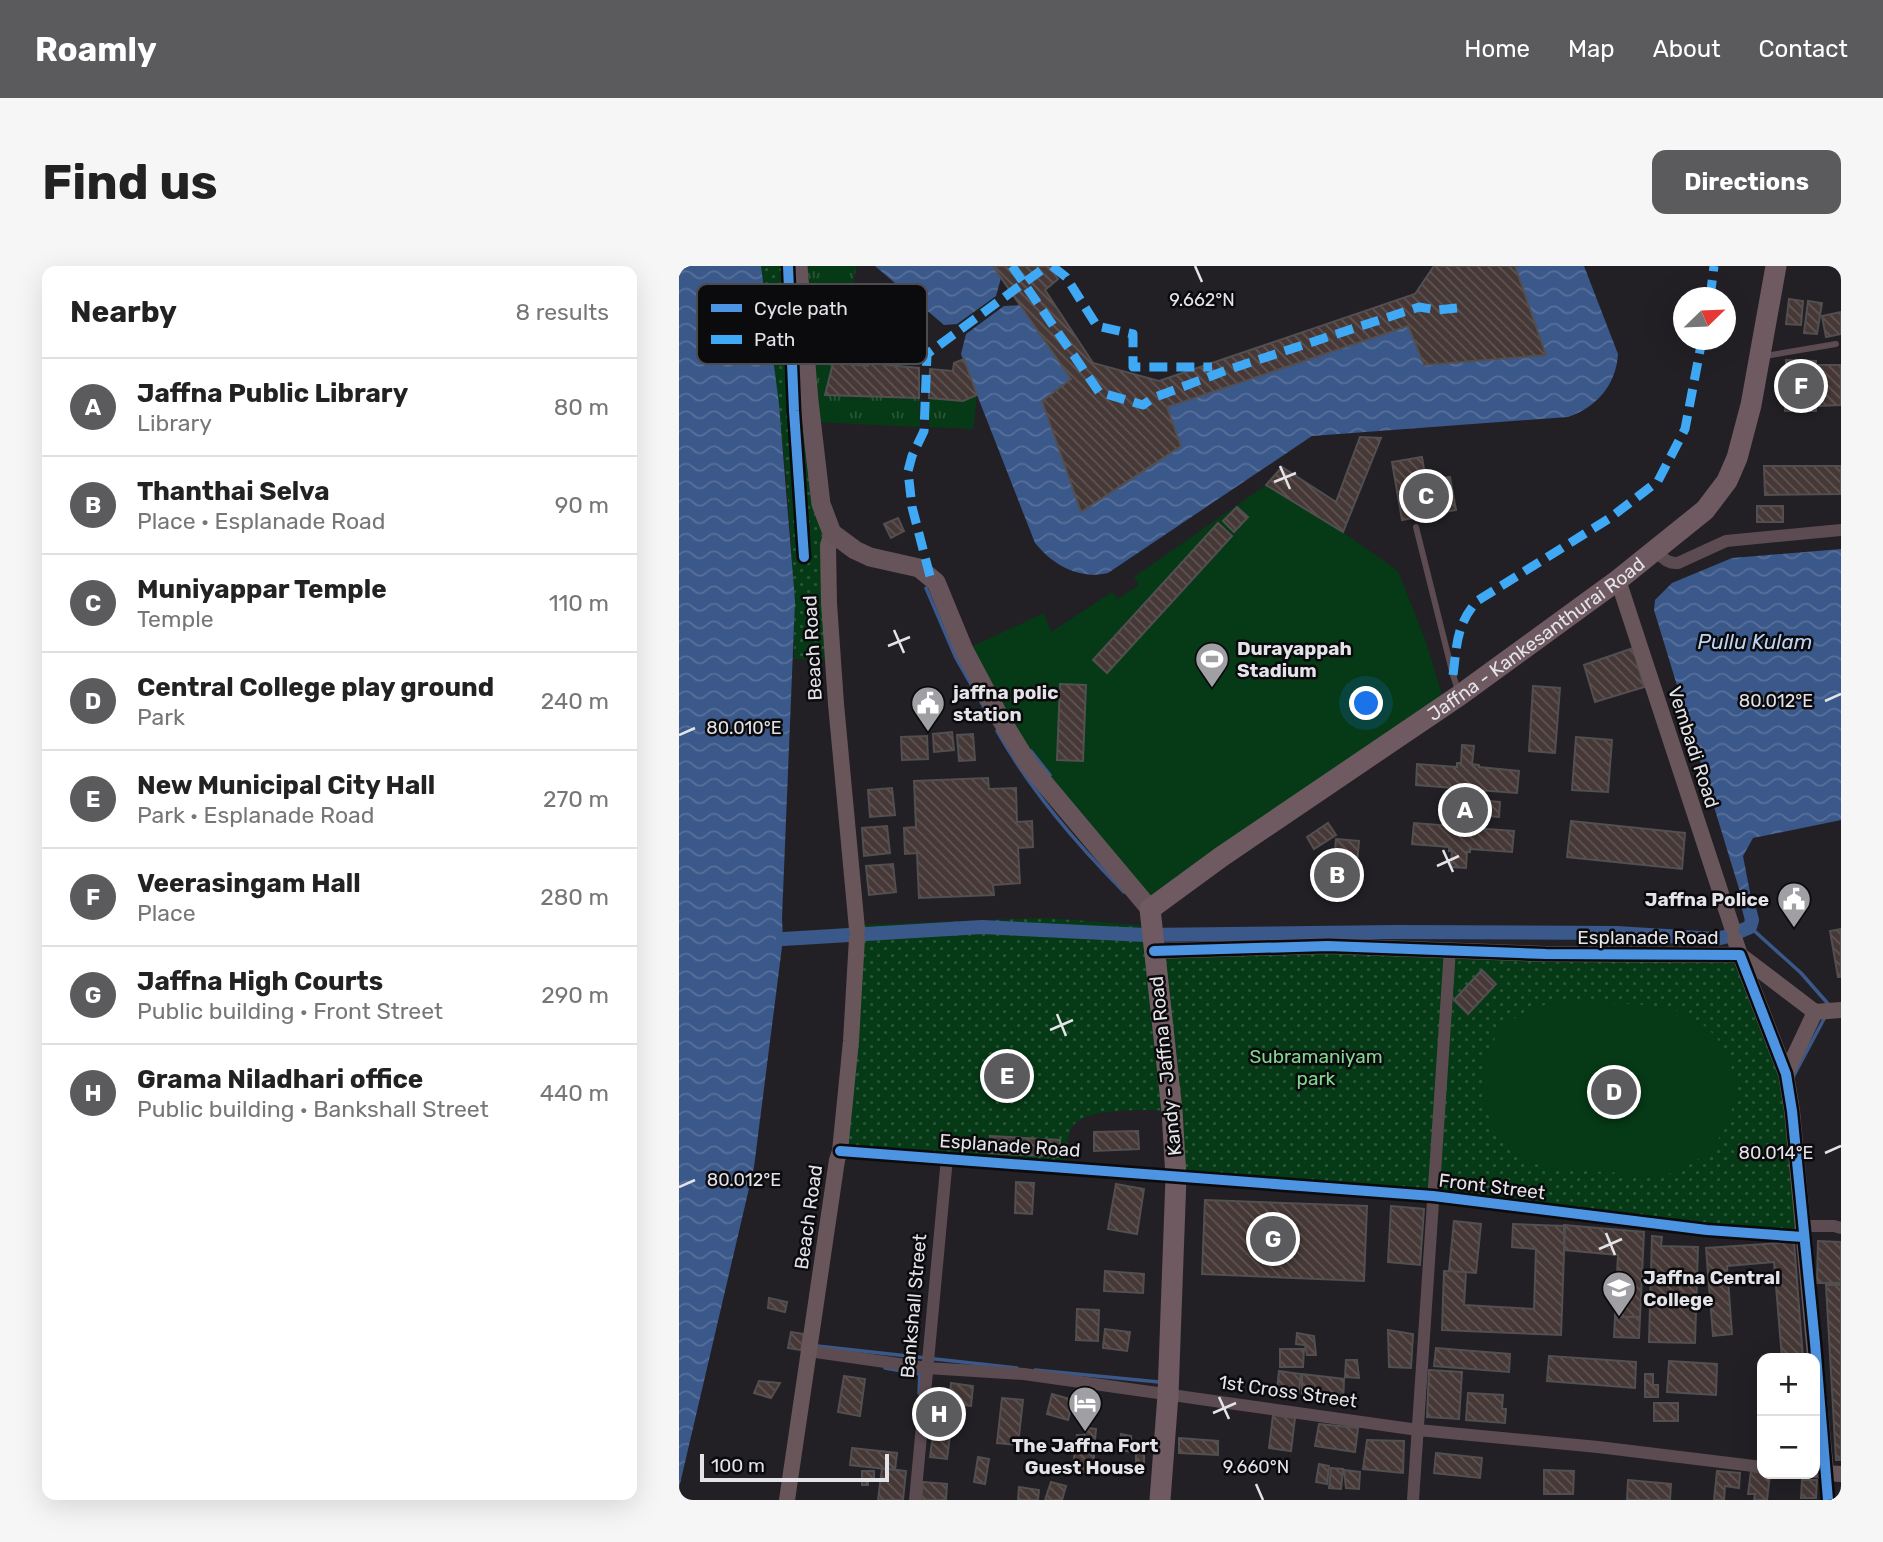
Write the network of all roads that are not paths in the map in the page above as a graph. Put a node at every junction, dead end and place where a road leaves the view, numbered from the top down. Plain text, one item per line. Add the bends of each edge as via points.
1 (798, 266) edge
2 (1776, 266) edge
3 (799, 284) edge
4 (1836, 344) dead end
5 (1759, 357) junction
6 (806, 364) edge
7 (1416, 527) dead end
8 (1841, 530) edge
9 (832, 533) junction
10 (1655, 550) junction
11 (1618, 580) junction
12 (1460, 695) junction
13 (1150, 909) junction
14 (1736, 941) junction
15 (1450, 949) junction
16 (1154, 951) junction
17 (1828, 1011) edge
18 (1786, 1074) junction
19 (840, 1151) junction
20 (947, 1158) junction
21 (1176, 1177) junction
22 (1433, 1196) junction
23 (1841, 1228) edge
24 (1803, 1231) junction
25 (809, 1350) junction
26 (927, 1368) junction
27 (1168, 1395) junction
28 (1418, 1430) junction
29 (1757, 1466) edge
30 (1827, 1473) edge
31 (787, 1500) edge
32 (915, 1500) edge
33 (1160, 1500) edge
34 (1413, 1500) edge
35 (1828, 1500) edge

1 - 3 main road
2 - 5 highway, Jaffna - Kankesanthurai Road
4 - 5 lane
5 - 10 highway, Jaffna - Kankesanthurai Road via 1733,470 1705,510
6 - 9 main road via 821,504
7 - 12 lane
8 - 10 street via 1726,541 1671,564
9 - 13 main road via 855,550 919,568 936,582 964,650 1029,765
9 - 19 street, Beach Road via 828,545 830,614 857,934
10 - 11 highway, Jaffna - Kankesanthurai Road
11 - 12 highway, Jaffna - Kankesanthurai Road
11 - 14 street, Vembadi Road
12 - 13 highway, Jaffna - Kankesanthurai Road
13 - 16 highway, Kandy - Jaffna Road
14 - 15 street, Esplanade Road via 1546,954
14 - 17 street
14 - 18 street, Esplanade Road
15 - 16 street, Esplanade Road via 1328,946
15 - 22 street
16 - 21 highway, Kandy - Jaffna Road
17 - 18 street
18 - 24 street, Esplanade Road
19 - 20 street, Esplanade Road
19 - 25 street, Beach Road
20 - 21 street, Esplanade Road
20 - 26 street, Bankshall Street
21 - 22 street, Front Street
21 - 27 highway, Kandy - Jaffna Road
22 - 24 street, Front Street via 1707,1230
22 - 28 street
23 - 24 street, Front Street
24 - 30 street, Esplanade Road
25 - 26 street, 1st Cross Street
25 - 31 street, Beach Road
26 - 27 street, 1st Cross Street via 1024,1374
26 - 32 street, Bankshall Street
27 - 28 street, 1st Cross Street
27 - 33 highway, Kandy - Jaffna Road
28 - 29 street, 1st Cross Street
28 - 34 street
30 - 35 street

